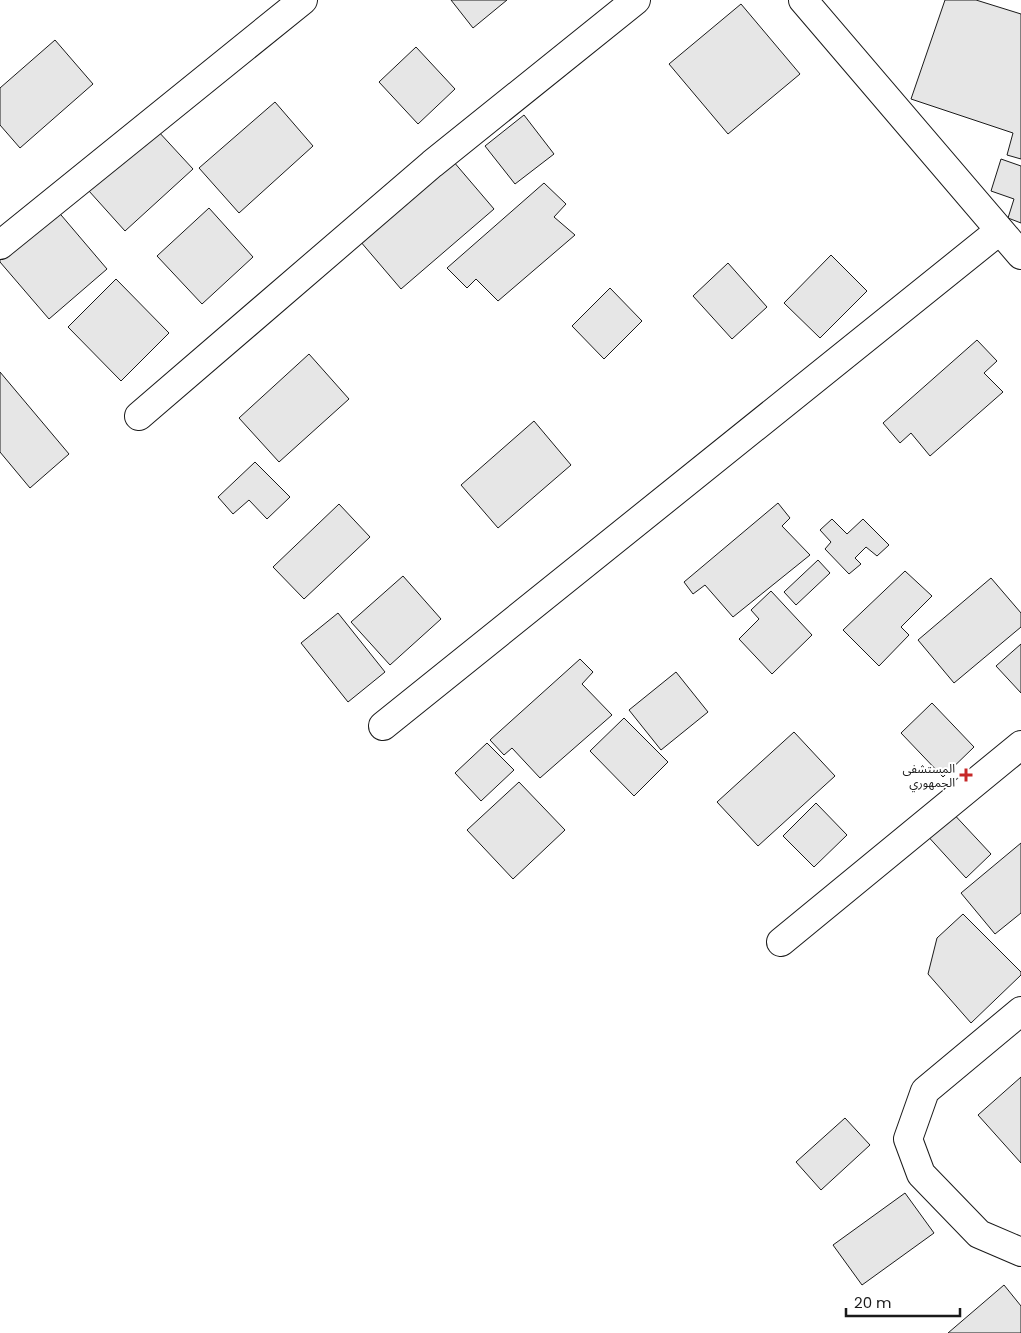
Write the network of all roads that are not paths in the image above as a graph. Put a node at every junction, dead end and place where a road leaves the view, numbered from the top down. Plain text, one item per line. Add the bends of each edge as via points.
1 (303, 0) edge
2 (636, 0) edge
3 (803, 0) edge
4 (999, 231) junction
5 (0, 244) edge
6 (1021, 255) edge
7 (139, 416) dead end
8 (383, 726) dead end
9 (1021, 745) edge
10 (781, 942) dead end
11 (1021, 1011) edge
12 (1021, 1252) edge

1 - 5 street
2 - 7 street via 432,164
3 - 4 street
4 - 6 street
4 - 8 street
9 - 10 street
11 - 12 street via 925,1091 908,1139 921,1174 979,1234

